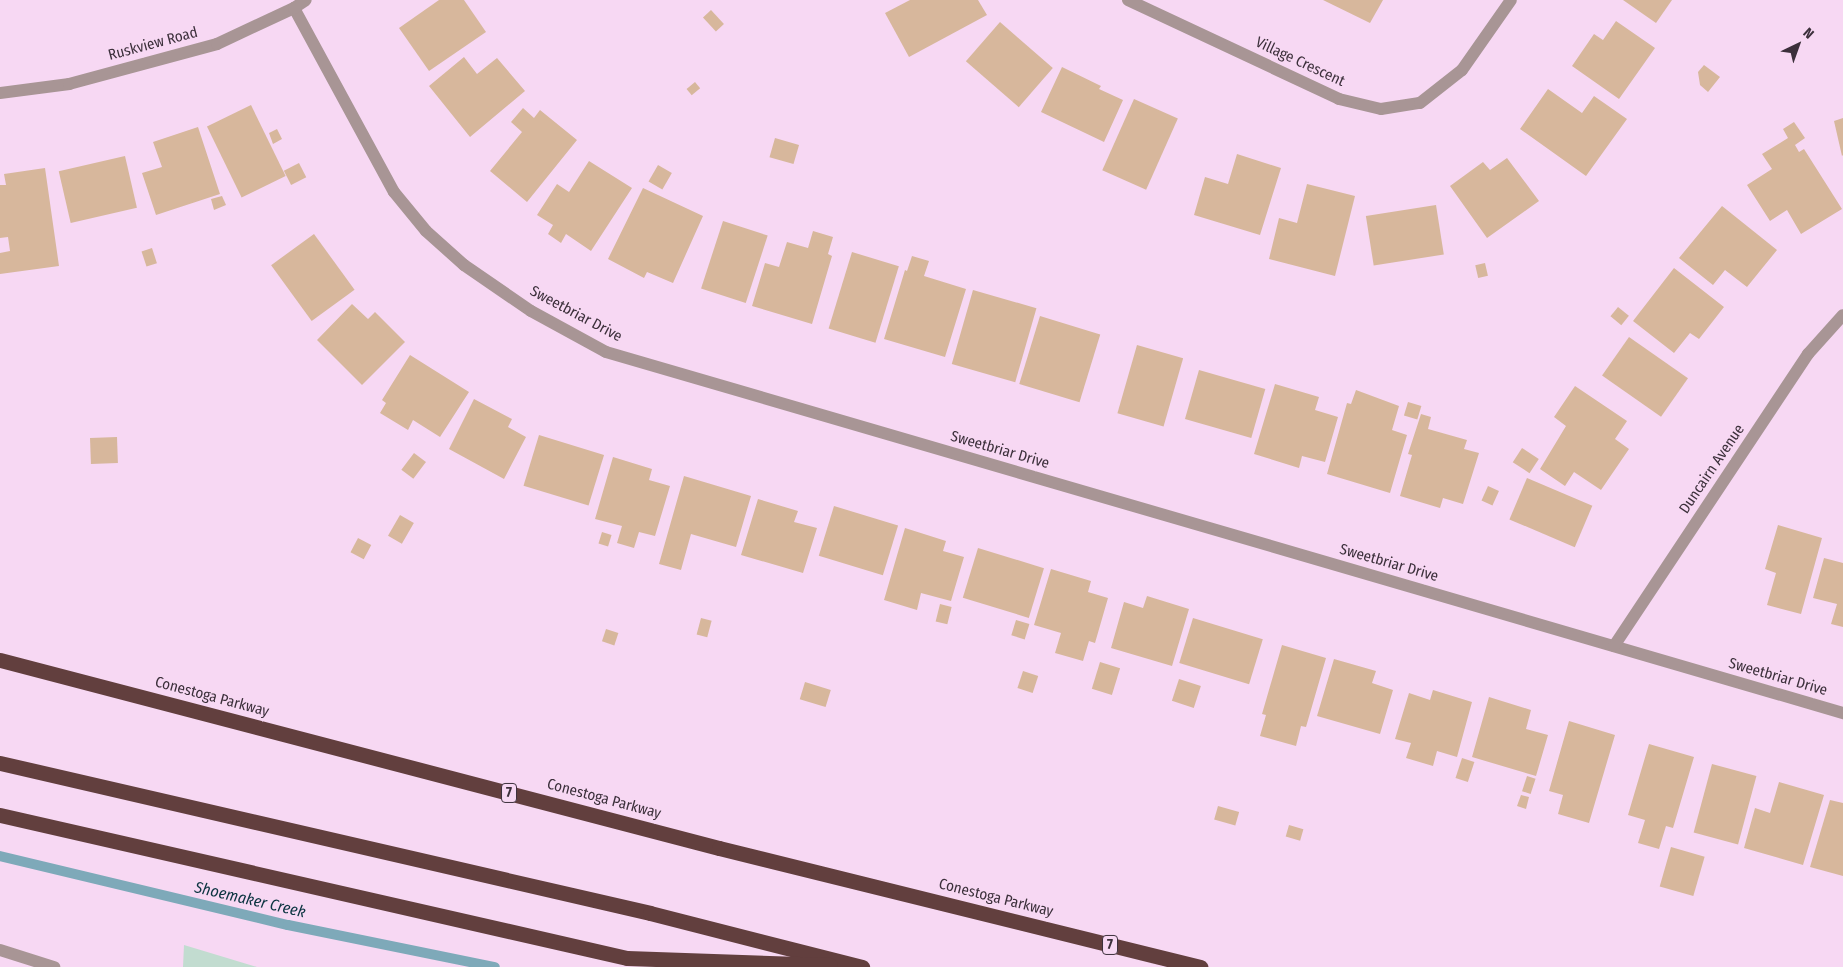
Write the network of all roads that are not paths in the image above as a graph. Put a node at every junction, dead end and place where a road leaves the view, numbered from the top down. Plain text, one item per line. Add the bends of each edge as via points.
1 (306, 0) edge
2 (1128, 0) edge
3 (1511, 0) edge
4 (294, 8) junction
5 (0, 93) edge
6 (1843, 315) edge
7 (1614, 646) junction
8 (0, 660) edge
9 (1843, 713) edge
10 (0, 762) edge
11 (0, 815) edge
12 (0, 950) edge
13 (26, 963) edge
14 (54, 967) edge
15 (860, 967) edge
16 (1200, 967) edge

1 - 4 street, Ruskview Road
2 - 3 street, Village Crescent via 1339,99 1381,109 1420,103 1462,70
4 - 5 street, Ruskview Road via 217,44 69,84
4 - 7 street, Sweetbriar Drive via 394,192 426,231 464,265 531,311 606,352
6 - 7 street, Duncairn Avenue via 1808,354
7 - 9 street, Sweetbriar Drive
8 - 16 highway, Conestoga Parkway / 7 via 719,848
10 - 15 highway via 650,913
11 - 15 highway via 627,958
12 - 13 street
13 - 14 street

